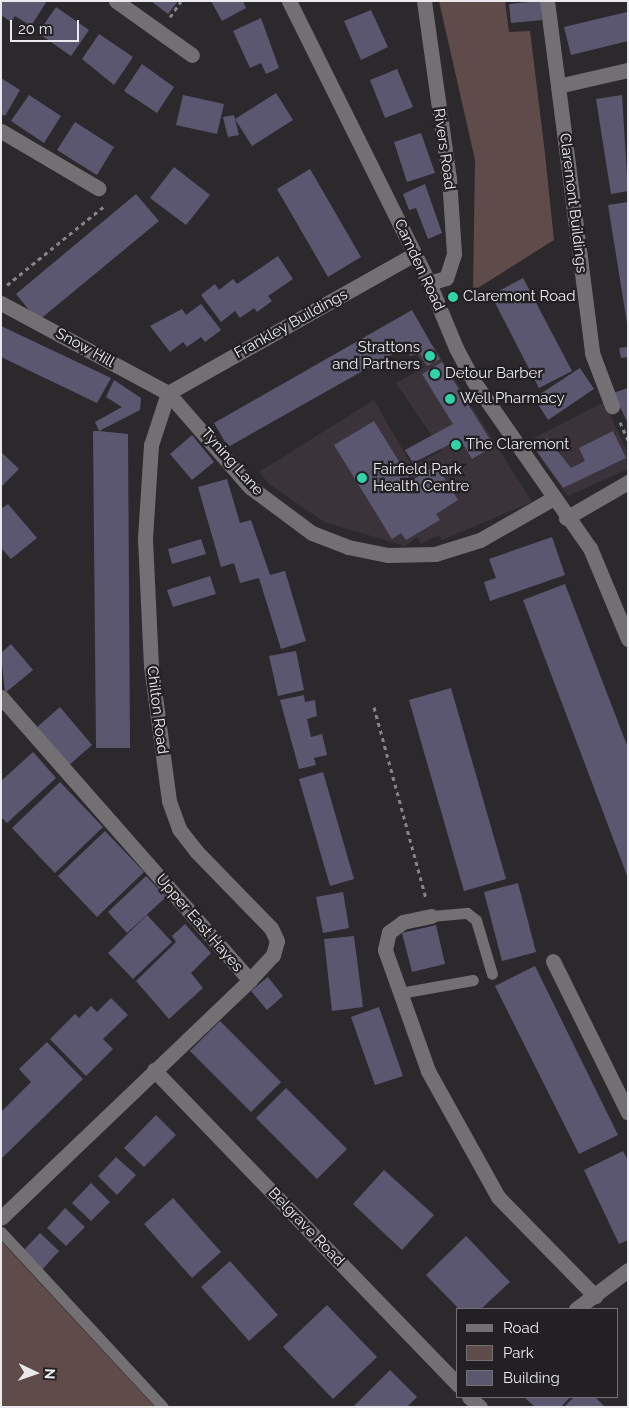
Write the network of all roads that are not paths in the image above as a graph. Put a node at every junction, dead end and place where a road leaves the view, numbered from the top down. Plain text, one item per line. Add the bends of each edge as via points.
1 (116, 1) edge
2 (289, 1) edge
3 (424, 1) edge
4 (547, 1) edge
5 (192, 55) dead end
6 (628, 70) edge
7 (558, 86) junction
8 (1, 131) edge
9 (98, 188) dead end
10 (415, 254) junction
11 (429, 283) junction
12 (1, 303) edge
13 (168, 394) junction
14 (612, 406) dead end
15 (628, 482) edge
16 (552, 499) junction
17 (566, 518) junction
18 (628, 639) edge
19 (1, 698) edge
20 (431, 916) joint
21 (553, 961) dead end
22 (492, 974) dead end
23 (250, 980) junction
24 (472, 980) dead end
25 (400, 993) junction
26 (154, 1070) junction
27 (628, 1112) edge
28 (1, 1217) edge
29 (1, 1232) edge
30 (628, 1270) edge
31 (594, 1296) junction
32 (577, 1308) edge
33 (456, 1383) edge
34 (163, 1407) edge

1 - 5 street
2 - 10 street, Camden Road
3 - 11 street, Rivers Road via 449,178 454,254 446,278
4 - 7 street, Claremont Buildings
6 - 7 street
7 - 14 street, Claremont Buildings via 592,353
8 - 9 street
10 - 11 street, Camden Road
10 - 13 street, Frankley Buildings
11 - 16 street, Camden Road via 474,382
12 - 13 street, Snow Hill
13 - 16 street, Tyning Lane via 250,487 312,533 348,547 388,555 434,554 480,540
13 - 23 street, Chilton Road via 151,445 145,538 151,666 168,791 179,829 271,928 277,941 273,955
15 - 17 street
16 - 17 street, Camden Road
17 - 18 street, Camden Road via 590,548
19 - 23 street, Upper East Hayes
20 - 22 lane via 467,913 476,920
20 - 25 street via 403,922 389,932 385,950
21 - 27 street
23 - 26 street, Upper East Hayes
24 - 25 lane
25 - 31 street via 428,1071 479,1168 498,1197
26 - 28 street, Upper East Hayes
26 - 33 street, Belgrave Road
29 - 34 lane
30 - 31 street
31 - 32 street

